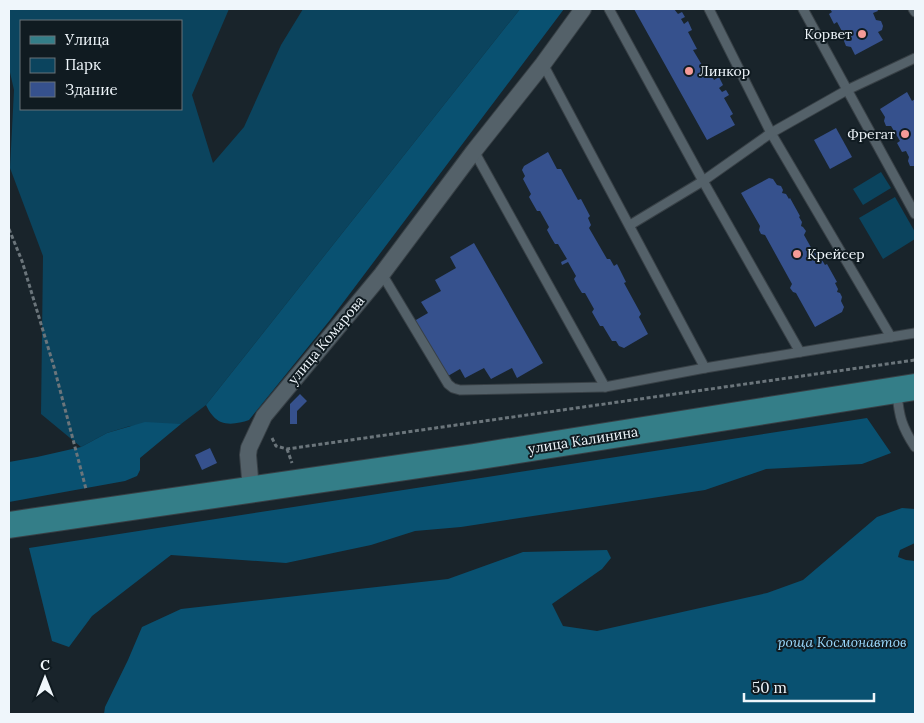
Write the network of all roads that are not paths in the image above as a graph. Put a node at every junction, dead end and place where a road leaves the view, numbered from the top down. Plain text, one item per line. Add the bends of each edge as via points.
1 (583, 9) edge
2 (609, 9) edge
3 (709, 9) edge
4 (803, 9) edge
5 (914, 9) edge
6 (915, 12) edge
7 (915, 58) edge
8 (543, 64) junction
9 (847, 90) junction
10 (771, 134) junction
11 (474, 151) junction
12 (703, 180) junction
13 (915, 214) edge
14 (630, 225) junction
15 (382, 274) junction
16 (915, 333) edge
17 (891, 337) junction
18 (800, 352) junction
19 (705, 368) junction
20 (605, 387) junction
21 (906, 389) edge
22 (915, 447) edge
23 (251, 490) junction
24 (9, 525) edge

1 - 8 street, улица Комарова
2 - 12 lane
3 - 10 lane
4 - 9 lane
5 - 6 lane
7 - 9 lane
8 - 11 street, улица Комарова
8 - 14 lane
9 - 10 lane
9 - 13 lane
10 - 12 lane
10 - 17 lane
11 - 15 street, улица Комарова
11 - 20 lane
12 - 14 lane
12 - 18 lane
14 - 19 lane
15 - 20 lane via 453,388
15 - 23 street, улица Комарова via 264,416 249,448
16 - 17 lane
17 - 18 lane
18 - 19 lane
19 - 20 lane
21 - 22 lane via 899,413 905,432
21 - 23 main road, улица Калинина
23 - 24 main road

